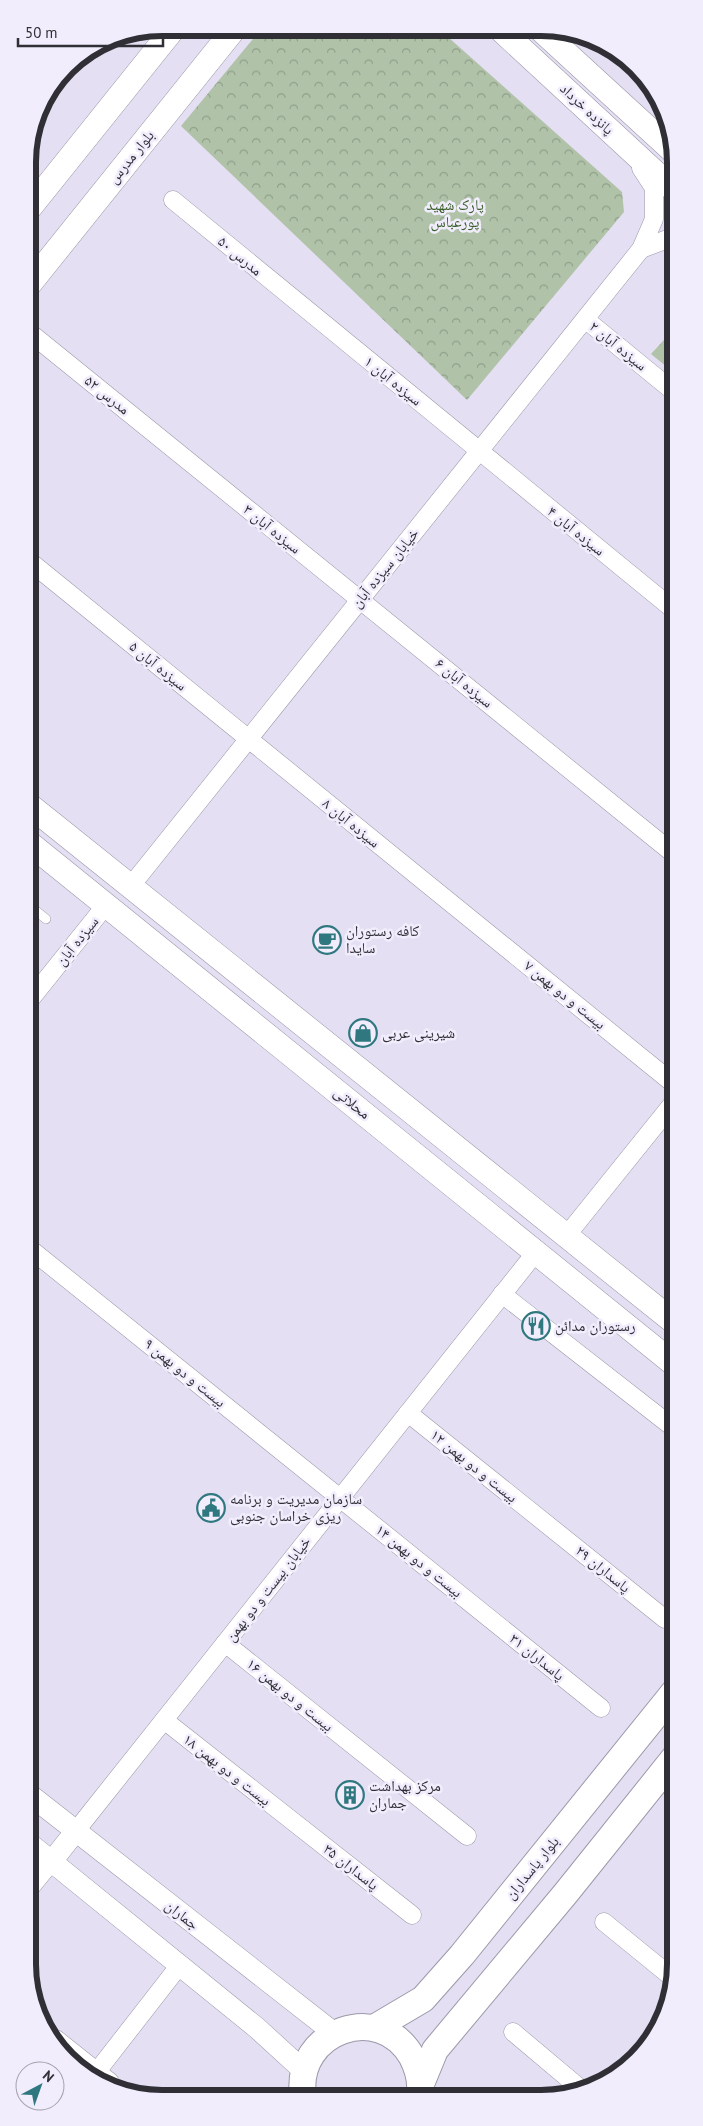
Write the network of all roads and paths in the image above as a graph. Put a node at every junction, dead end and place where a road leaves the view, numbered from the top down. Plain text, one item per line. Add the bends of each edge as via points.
1 (168, 36) edge
2 (229, 36) edge
3 (508, 36) edge
4 (548, 37) edge
5 (581, 68) junction
6 (564, 88) junction
7 (665, 145) edge
8 (628, 149) junction
9 (667, 184) edge
10 (37, 199) edge
11 (173, 200) dead end
12 (667, 239) edge
13 (641, 249) junction
14 (37, 275) edge
15 (307, 311) joint
16 (585, 319) junction
17 (37, 340) edge
18 (667, 386) edge
19 (480, 451) junction
20 (184, 458) joint
21 (37, 567) edge
22 (360, 600) junction
23 (667, 604) edge
24 (248, 739) junction
25 (37, 811) edge
26 (667, 848) edge
27 (37, 849) edge
28 (130, 886) junction
29 (106, 905) junction
30 (455, 907) joint
31 (37, 911) edge
32 (46, 919) dead end
33 (37, 992) edge
34 (666, 1078) edge
35 (666, 1111) edge
36 (567, 1235) junction
37 (536, 1252) junction
38 (36, 1254) edge
39 (502, 1294) junction
40 (666, 1316) edge
41 (666, 1358) edge
42 (408, 1413) junction
43 (666, 1423) edge
44 (341, 1498) junction
45 (540, 1519) joint
46 (474, 1605) joint
47 (665, 1619) dead end
48 (225, 1643) junction
49 (666, 1702) edge
50 (601, 1708) dead end
51 (164, 1720) junction
52 (666, 1769) edge
53 (36, 1800) edge
54 (290, 1819) joint
55 (75, 1832) junction
56 (467, 1836) dead end
57 (36, 1849) edge
58 (52, 1861) junction
59 (36, 1881) edge
60 (412, 1915) dead end
61 (604, 1922) dead end
62 (179, 1966) junction
63 (666, 1972) edge
64 (374, 2028) junction
65 (513, 2032) dead end
66 (334, 2033) junction
67 (101, 2074) edge
68 (303, 2084) edge
69 (575, 2084) edge
70 (420, 2090) edge

1 - 10 main road
2 - 14 main road, بلوار مدرس
3 - 6 main road, پانزده خرداد
4 - 5 main road, پانزده خرداد
5 - 6 main road
5 - 7 main road, پانزده خرداد
6 - 8 main road, پانزده خرداد
8 - 9 main road, پانزده خرداد
8 - 13 street, خیابان سیزده آبان via 654,188 654,219
11 - 15 street, مدرس ۵۰
12 - 13 street
13 - 16 street, خیابان سیزده آبان
15 - 19 street, سیزده آبان ۱
16 - 18 street, سیزده آبان ۲
16 - 19 street, خیابان سیزده آبان
17 - 20 street, مدرس ۵۲
19 - 22 street, خیابان سیزده آبان
19 - 23 street, سیزده آبان ۴
20 - 22 street, سیزده آبان ۳
21 - 24 street, سیزده آبان ۵
22 - 24 street, خیابان سیزده آبان
22 - 26 street, سیزده آبان ۶
24 - 28 street, خیابان سیزده آبان
24 - 30 street, سیزده آبان ۸
25 - 28 main road, محلاتی
27 - 29 main road, محلاتی
28 - 36 main road, محلاتی
29 - 33 street, سیزده آبان
29 - 37 main road, محلاتی
30 - 34 street, بیست و دو بهمن ۷
31 - 32 lane
35 - 36 street
36 - 40 main road, محلاتی
37 - 39 street, خیابان بیست و دو بهمن
37 - 41 main road, محلاتی
38 - 44 street, بیست و دو بهمن ۹
39 - 42 street, خیابان بیست و دو بهمن
39 - 43 street
42 - 44 street, خیابان بیست و دو بهمن
42 - 45 street, بیست و دو بهمن ۱۲
44 - 46 street, بیست و دو بهمن ۱۴
44 - 48 street, خیابان بیست و دو بهمن
45 - 47 street, پاسداران ۲۹
46 - 50 street, پاسداران ۳۱
48 - 51 street, خیابان بیست و دو بهمن
48 - 56 street, بیست و دو بهمن ۱۶
49 - 64 main road, بلوار پاسداران via 430,1992
51 - 54 street, بیست و دو بهمن ۱۸
51 - 55 street, خیابان بیست و دو بهمن
52 - 70 main road via 435,2050
53 - 55 street, جماران
54 - 60 street, پاسداران ۳۵
55 - 58 street
55 - 66 street, جماران
57 - 58 street
58 - 59 street
58 - 62 street
61 - 63 street
62 - 67 street
62 - 68 street via 257,2028
64 - 66 main road via 361,2027
64 - 70 main road via 392,2036 407,2049 417,2067
65 - 69 street
66 - 68 main road via 310,2056

